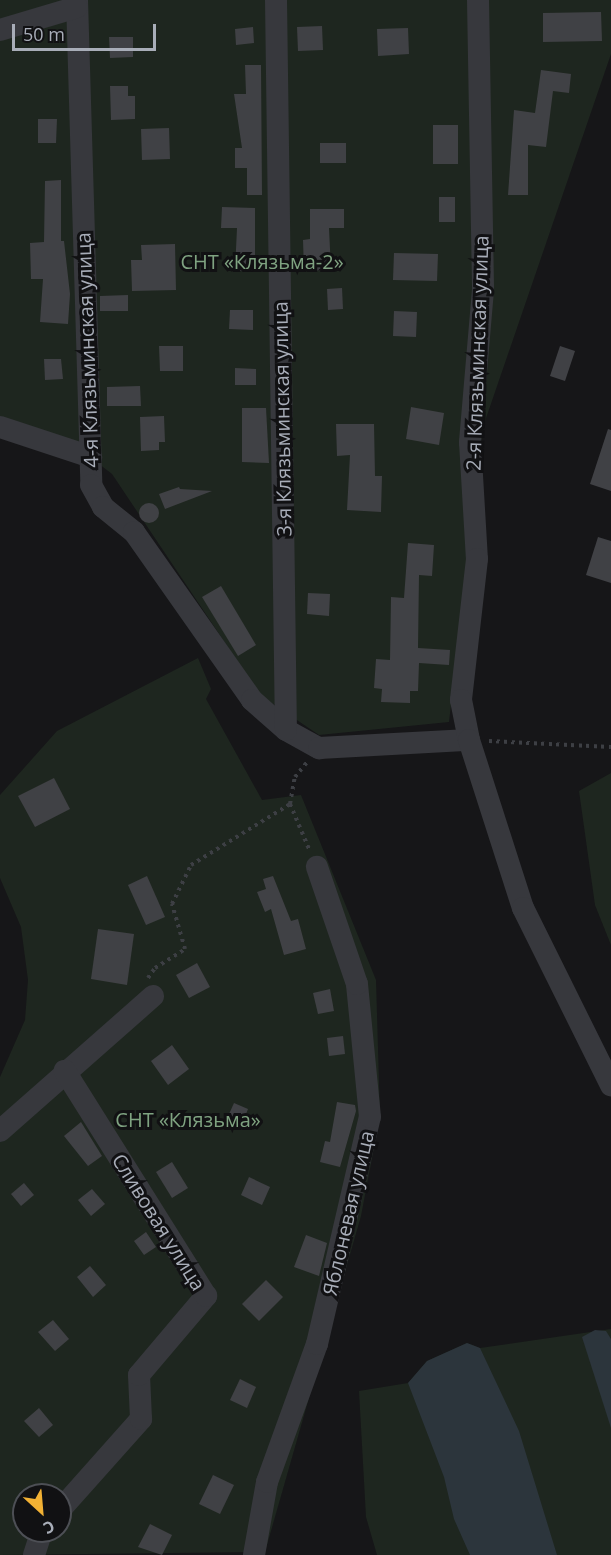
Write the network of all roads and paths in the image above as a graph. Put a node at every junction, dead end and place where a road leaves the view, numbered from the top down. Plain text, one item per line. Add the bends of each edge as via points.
1 (276, 0) edge
2 (478, 0) edge
3 (77, 4) edge
4 (0, 30) edge
5 (0, 427) edge
6 (91, 457) junction
7 (286, 730) junction
8 (469, 740) junction
9 (611, 747) edge
10 (319, 748) junction
11 (290, 804) junction
12 (317, 867) joint
13 (153, 996) joint
14 (65, 1071) junction
15 (611, 1084) edge
16 (0, 1131) edge
17 (72, 1497) edge
18 (254, 1555) edge

1 - 7 lane, 3-я Клязьминская улица
2 - 8 lane, 2-я Клязьминская улица via 483,290 470,442 477,559 461,700
3 - 4 lane
3 - 6 lane, 4-я Клязьминская улица
5 - 6 lane
6 - 7 lane, 4-я Клязьминская улица via 91,485 103,507 134,532 252,700
7 - 10 lane, 4-я Клязьминская улица
8 - 9 path
8 - 10 lane
8 - 15 lane, 2-я Клязьминская улица via 524,908
10 - 11 path via 295,777
11 - 12 path
11 - 13 path via 191,865 172,904 185,949 155,968 148,978
12 - 18 lane, Яблоневая улица via 357,984 370,1117 317,1344 267,1482
13 - 14 lane
14 - 16 lane
14 - 17 lane, Сливовая улица via 206,1296 139,1375 141,1419

